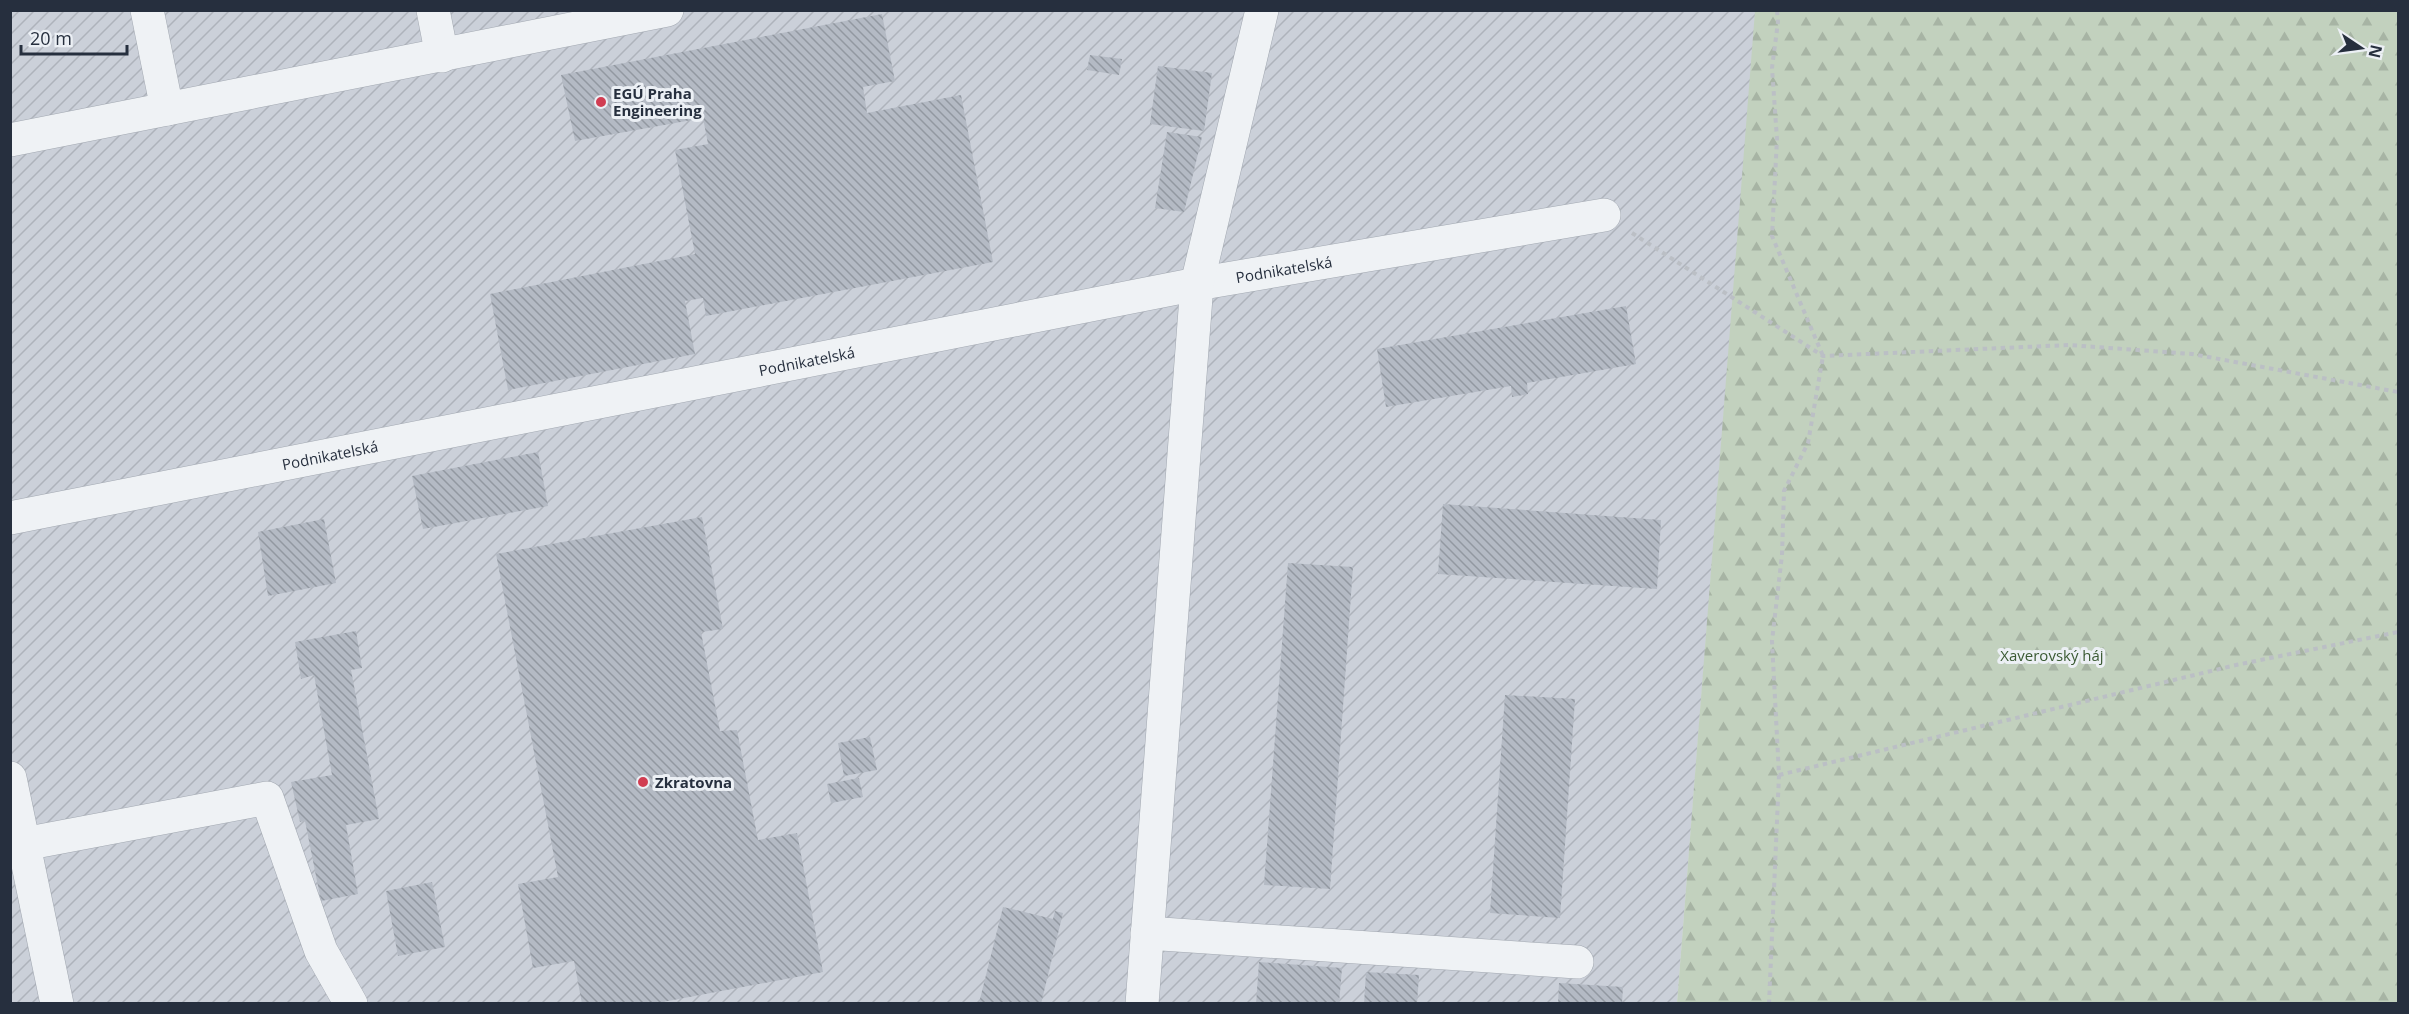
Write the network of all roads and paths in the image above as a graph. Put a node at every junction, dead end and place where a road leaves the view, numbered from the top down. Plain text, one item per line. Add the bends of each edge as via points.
1 (147, 10) edge
2 (433, 10) edge
3 (667, 10) edge
4 (1262, 10) edge
5 (1777, 10) edge
6 (442, 56) junction
7 (167, 110) junction
8 (10, 140) edge
9 (1604, 215) joint
10 (1197, 284) junction
11 (1823, 356) junction
12 (2398, 392) edge
13 (10, 518) edge
14 (2398, 632) edge
15 (1779, 775) junction
16 (10, 778) edge
17 (24, 844) junction
18 (1147, 933) junction
19 (321, 951) junction
20 (1577, 962) dead end
21 (57, 1004) edge
22 (333, 1004) edge
23 (351, 1004) edge
24 (1142, 1004) edge
25 (1769, 1004) edge

1 - 7 lane
2 - 6 lane
3 - 6 lane
4 - 10 lane
5 - 11 path via 1772,68 1777,139 1772,236
6 - 7 lane
7 - 8 lane
9 - 10 lane, Podnikatelská
9 - 11 path
10 - 13 lane, Podnikatelská
10 - 18 lane
11 - 12 path via 2069,345 2192,354
11 - 15 path via 1808,443 1784,491 1782,555 1772,641
14 - 15 path via 2236,665
15 - 25 path
16 - 17 lane
17 - 19 lane via 267,798
17 - 21 lane
18 - 20 lane
18 - 24 lane
19 - 22 lane
19 - 23 lane

